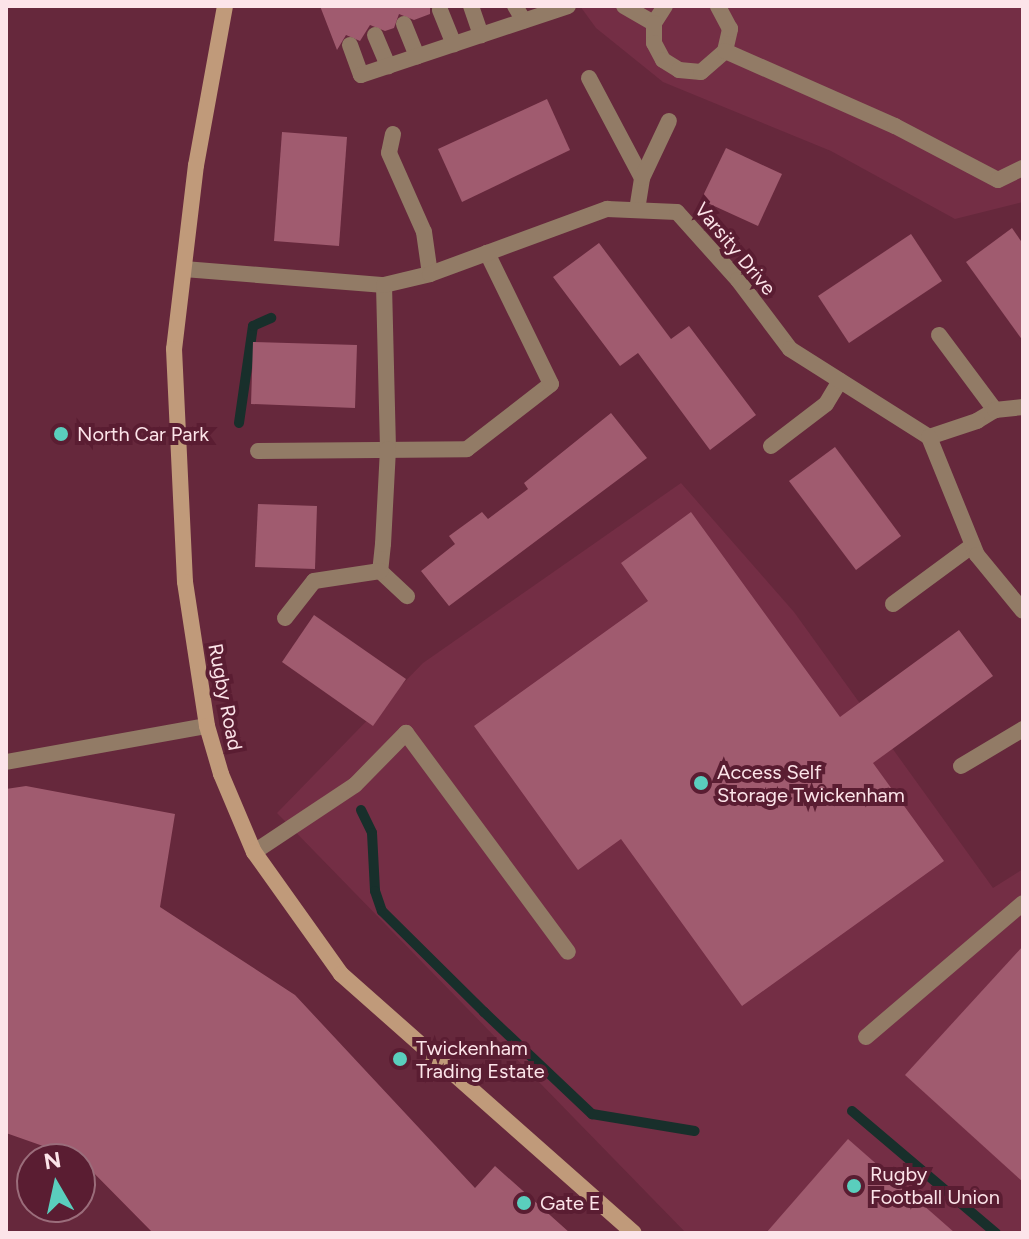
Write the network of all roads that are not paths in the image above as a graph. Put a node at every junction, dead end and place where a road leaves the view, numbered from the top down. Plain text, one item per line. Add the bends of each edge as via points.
1 (225, 6) edge
2 (471, 6) edge
3 (515, 6) edge
4 (624, 6) edge
5 (665, 6) edge
6 (718, 6) edge
7 (563, 7) edge
8 (440, 10) dead end
9 (524, 21) junction
10 (654, 23) junction
11 (404, 24) dead end
12 (375, 35) dead end
13 (481, 35) junction
14 (454, 44) junction
15 (350, 45) dead end
16 (725, 51) junction
17 (417, 57) junction
18 (388, 66) junction
19 (589, 78) dead end
20 (669, 121) dead end
21 (393, 134) dead end
22 (1023, 168) edge
23 (642, 178) junction
24 (637, 210) junction
25 (487, 253) junction
26 (184, 269) junction
27 (430, 274) junction
28 (384, 285) junction
29 (939, 335) dead end
30 (840, 381) junction
31 (1023, 407) edge
32 (995, 410) junction
33 (929, 437) junction
34 (771, 446) dead end
35 (388, 449) junction
36 (258, 451) dead end
37 (973, 545) junction
38 (380, 571) junction
39 (407, 596) dead end
40 (893, 604) dead end
41 (1023, 611) edge
42 (285, 618) dead end
43 (207, 726) junction
44 (1023, 729) edge
45 (6, 762) edge
46 (961, 766) dead end
47 (254, 852) junction
48 (1023, 903) edge
49 (568, 952) dead end
50 (866, 1037) dead end
51 (634, 1233) edge

1 - 26 street, Rugby Road
2 - 13 street
3 - 9 street
4 - 10 street
5 - 10 street
6 - 16 street via 730,29
7 - 9 street
8 - 14 street
9 - 13 street
10 - 16 street via 654,43 663,60 679,70 701,72
11 - 17 street
12 - 18 street
13 - 14 street
14 - 17 street
15 - 18 street via 361,75
16 - 22 street via 895,126 998,180
17 - 18 street
19 - 23 street
20 - 23 street
21 - 27 street via 389,153 424,232
23 - 24 street
24 - 25 street, Varsity Drive via 607,209
24 - 30 street, Varsity Drive via 677,212 790,349
25 - 27 street, Varsity Drive
25 - 35 street via 551,384 467,449
26 - 28 street, Varsity Drive
26 - 43 street, Rugby Road via 174,349 175,437 185,582
27 - 28 street, Varsity Drive
28 - 35 street
29 - 32 street
30 - 33 street, Varsity Drive
30 - 34 street via 826,404
31 - 32 street
32 - 33 street
33 - 37 street
35 - 36 street
35 - 38 street
37 - 40 street
37 - 41 street
38 - 39 street
38 - 42 street via 314,581
43 - 45 street
43 - 47 street, Rugby Road
44 - 46 street
47 - 49 street via 355,785 406,733
47 - 51 street, Rugby Road via 341,974
48 - 50 street

